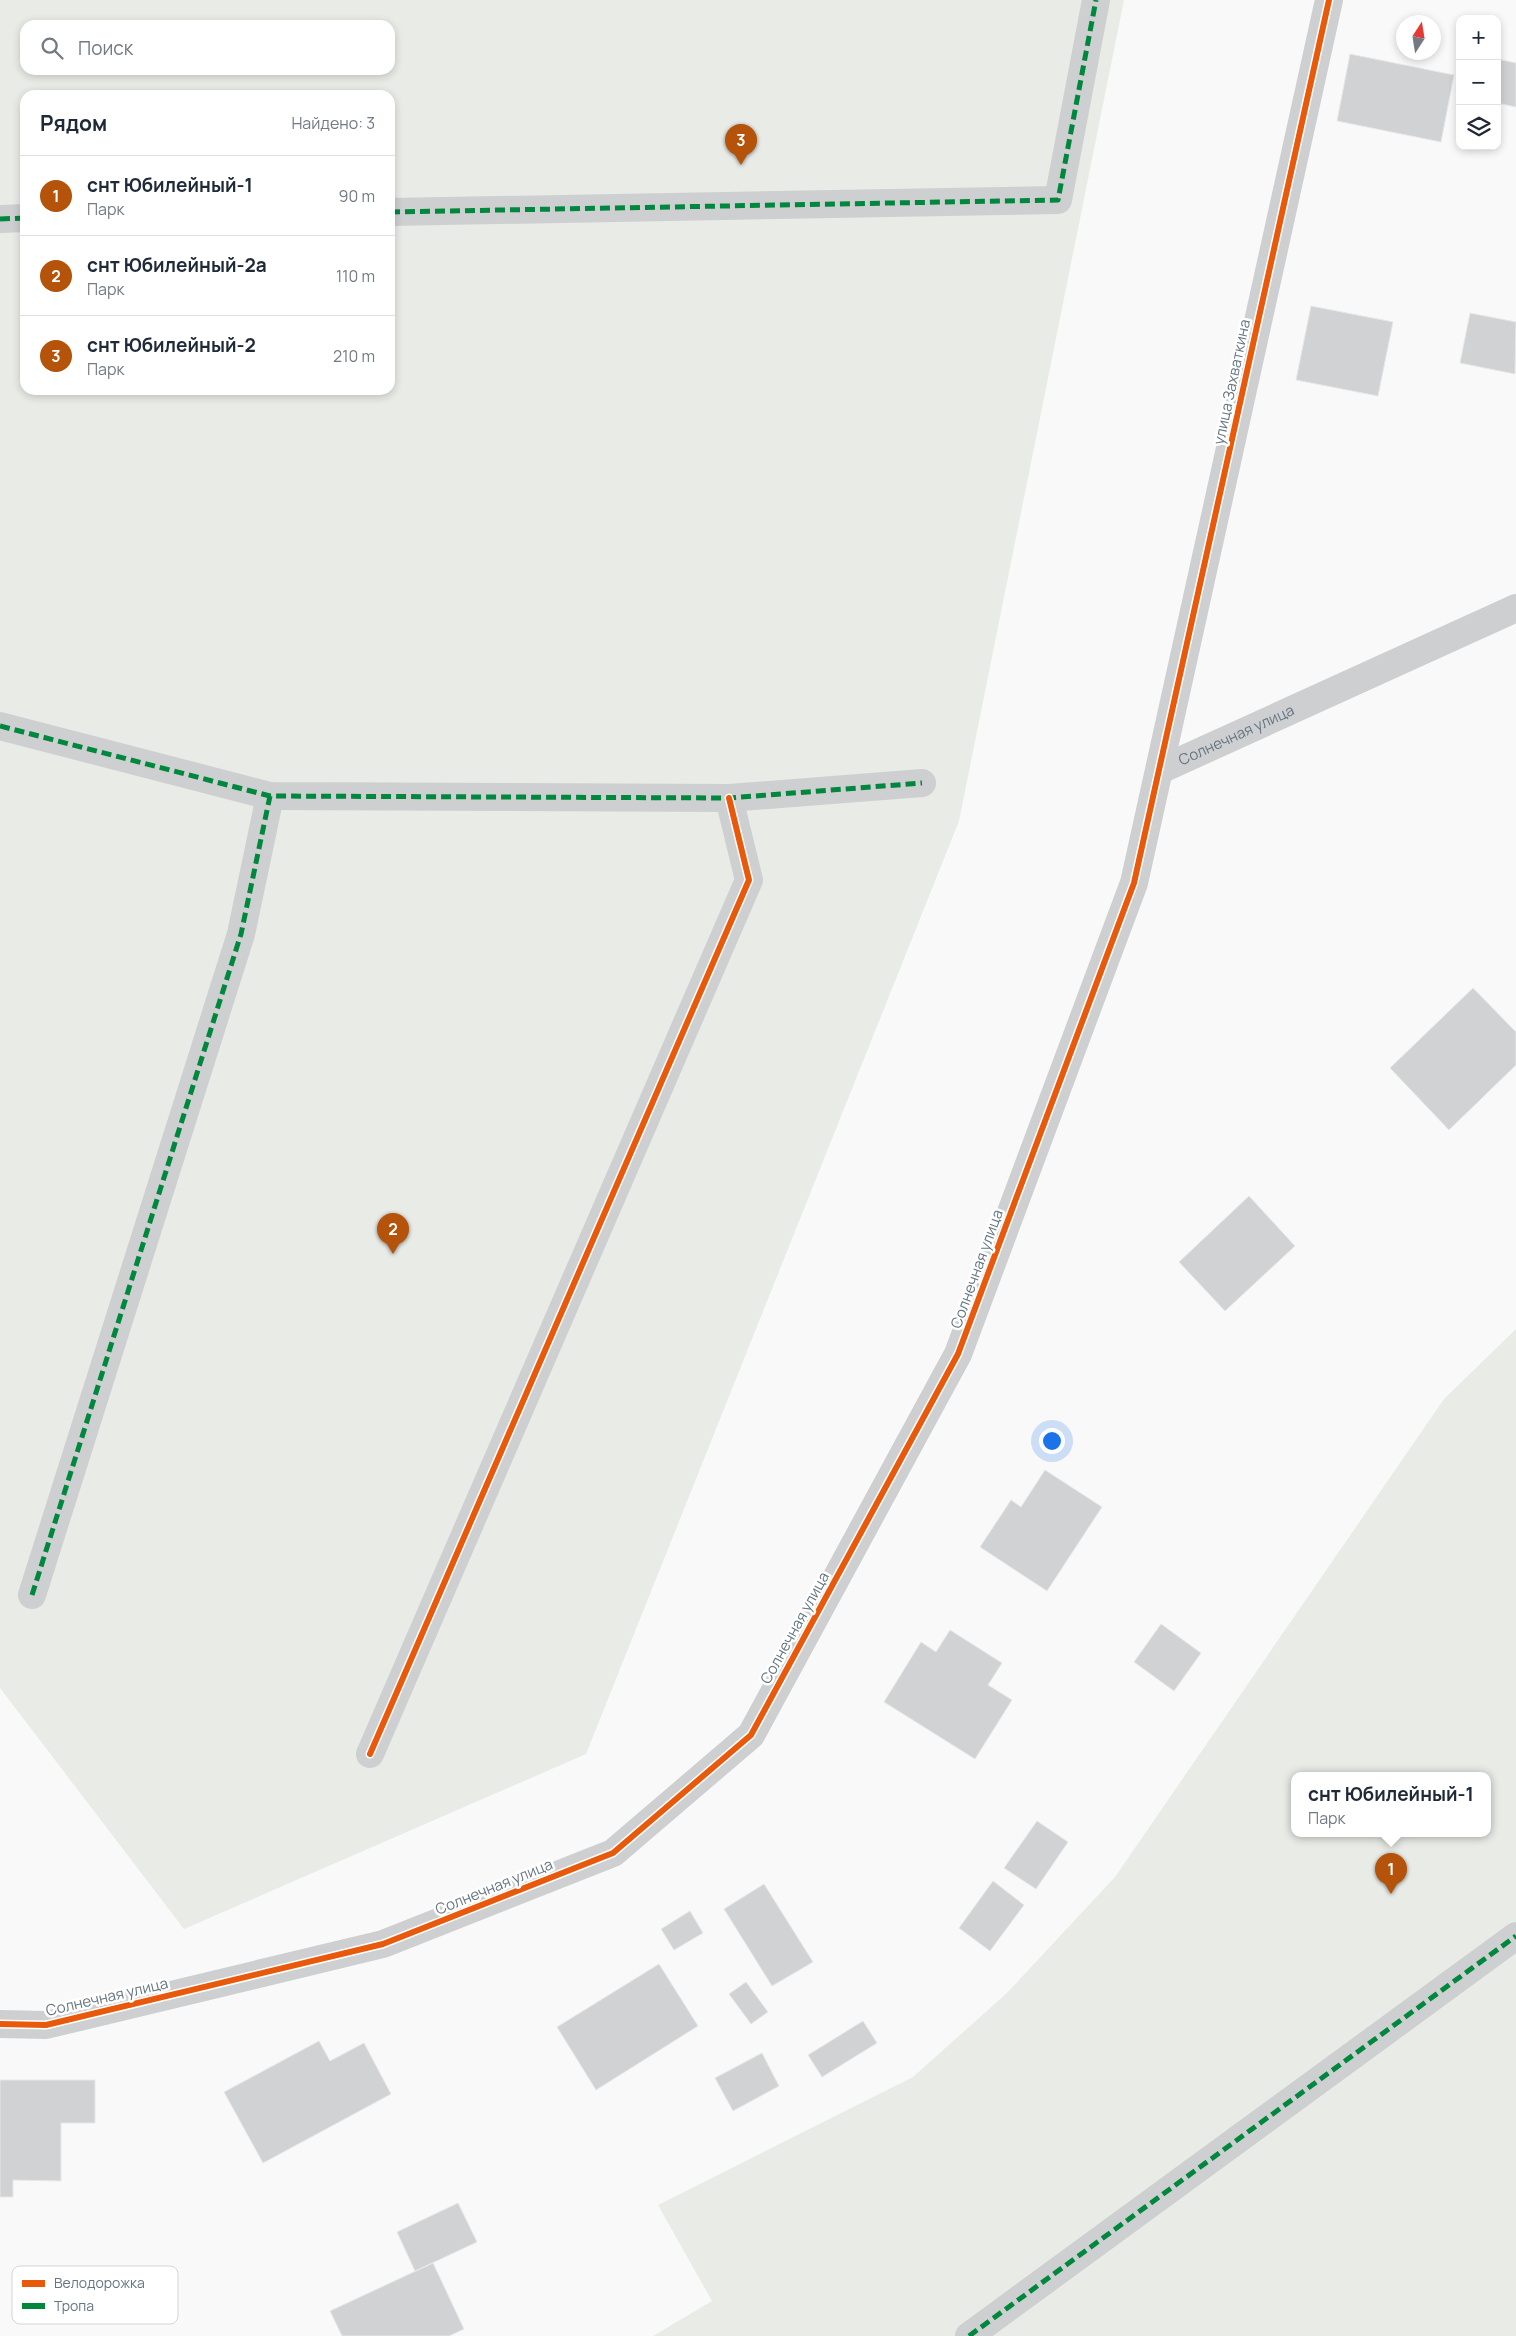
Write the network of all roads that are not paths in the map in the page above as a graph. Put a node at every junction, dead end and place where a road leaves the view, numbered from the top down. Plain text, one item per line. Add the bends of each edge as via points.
1 (1096, 0) edge
2 (1329, 0) edge
3 (395, 212) edge
4 (20, 218) edge
5 (0, 219) edge
6 (1516, 608) edge
7 (0, 726) edge
8 (1160, 770) junction
9 (922, 784) dead end
10 (270, 796) junction
11 (729, 798) junction
12 (32, 1595) dead end
13 (370, 1754) dead end
14 (1516, 1936) edge
15 (0, 2024) edge
16 (969, 2336) edge

1 - 3 street via 1058,200
2 - 8 street, улица Захваткина
4 - 5 street
6 - 8 street, Солнечная улица
7 - 10 street
8 - 15 street, Солнечная улица via 1134,883 958,1354 751,1735 613,1853 383,1944 46,2025
9 - 11 street
10 - 11 street
10 - 12 street via 241,934
11 - 13 street via 749,880
14 - 16 street

